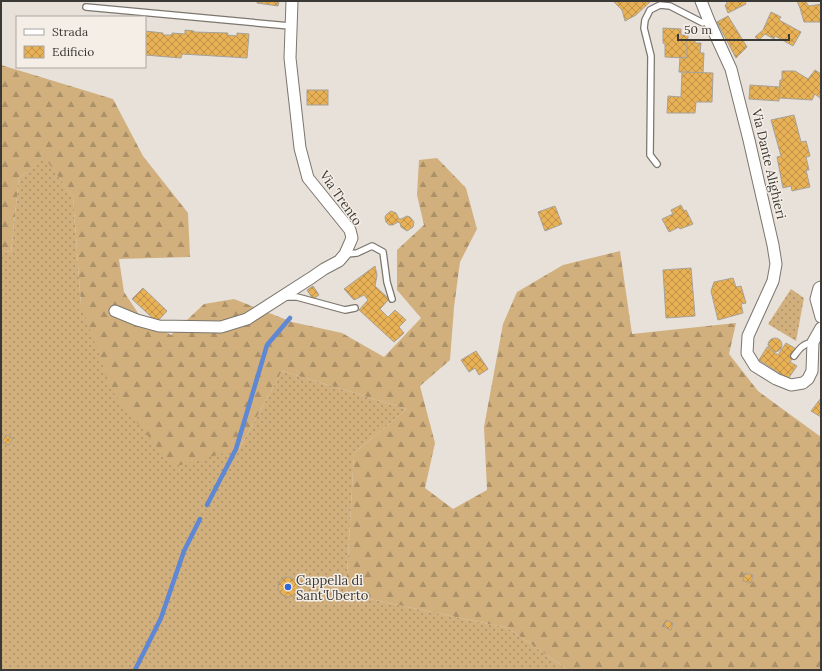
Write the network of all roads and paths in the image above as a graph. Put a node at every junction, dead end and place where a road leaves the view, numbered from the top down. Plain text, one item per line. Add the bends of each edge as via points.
1 (292, 1) edge
2 (701, 1) edge
3 (86, 7) dead end
4 (709, 22) junction
5 (290, 26) junction
6 (657, 164) dead end
7 (345, 254) junction
8 (821, 287) edge
9 (280, 297) junction
10 (392, 299) dead end
11 (355, 308) dead end
12 (115, 311) dead end
13 (821, 317) edge
14 (821, 328) edge
15 (814, 342) junction
16 (794, 356) dead end

1 - 5 street, Via Trento
2 - 4 street, Via Dante Alighieri
3 - 5 lane
4 - 6 lane via 702,23 670,6 660,5 650,10 644,20 651,56 650,155
4 - 15 street, Via Dante Alighieri via 731,69 763,198 776,264 772,281 748,336 747,353 755,366 791,386 808,379 812,371
5 - 7 street, Via Trento via 290,58 300,148 308,178 350,230 352,238
7 - 9 street via 339,261
7 - 10 lane via 356,253 372,246 383,252
8 - 13 street via 816,299
9 - 11 lane via 297,297 345,310
9 - 12 street via 247,318 221,327 159,326
14 - 15 street
15 - 16 lane via 805,344

